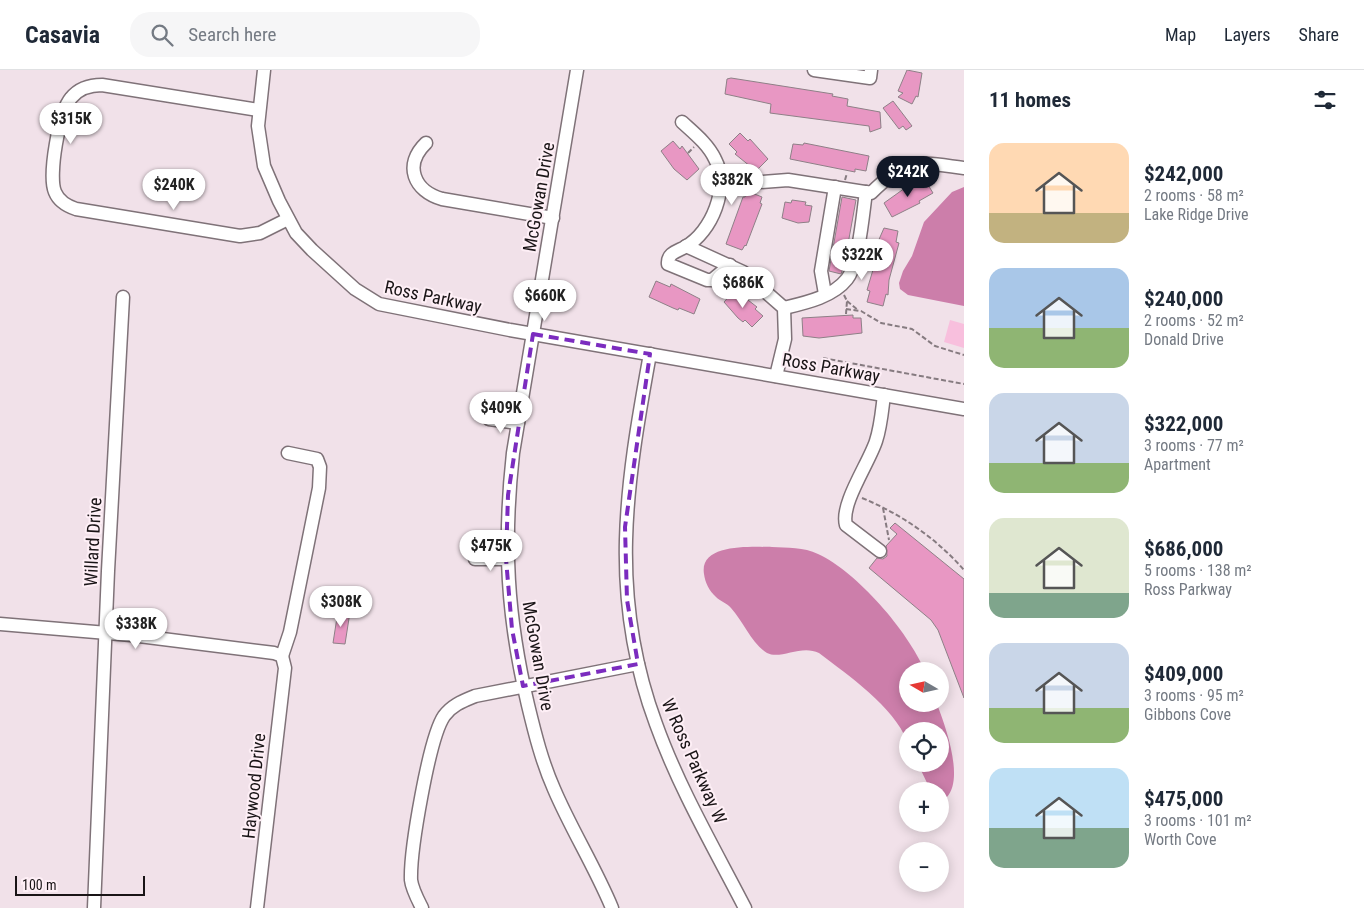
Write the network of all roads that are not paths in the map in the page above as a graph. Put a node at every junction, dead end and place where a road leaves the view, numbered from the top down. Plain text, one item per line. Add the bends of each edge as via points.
1 (264, 70) edge
2 (577, 70) edge
3 (814, 70) edge
4 (871, 74) edge
5 (258, 110) junction
6 (682, 122) dead end
7 (426, 144) dead end
8 (964, 168) edge
9 (720, 185) junction
10 (835, 187) junction
11 (868, 192) junction
12 (552, 218) junction
13 (288, 220) junction
14 (686, 246) junction
15 (730, 264) junction
16 (825, 294) junction
17 (123, 297) dead end
18 (784, 311) junction
19 (533, 334) junction
20 (650, 354) junction
21 (774, 375) junction
22 (884, 395) junction
23 (964, 409) edge
24 (489, 419) dead end
25 (518, 423) junction
26 (288, 453) dead end
27 (880, 550) dead end
28 (475, 559) dead end
29 (506, 559) junction
30 (0, 624) edge
31 (106, 634) junction
32 (284, 662) junction
33 (638, 664) junction
34 (523, 686) junction
35 (94, 908) edge
36 (258, 908) edge
37 (422, 908) edge
38 (612, 908) edge
39 (745, 908) edge

1 - 5 street, Ross Parkway
2 - 12 street, McGowan Drive
3 - 4 street
5 - 13 street, Ross Parkway via 264,166
5 - 13 street via 102,85 87,86 74,94 64,110 52,179 56,193 68,206 86,212 240,236 260,233
6 - 9 street via 715,159
7 - 12 street via 420,150 414,169 418,185 426,193 442,199
8 - 11 street via 911,164 892,172
9 - 10 street via 788,180
9 - 14 street via 719,202 714,213 706,227
10 - 11 street
10 - 16 street via 821,271
11 - 16 street via 852,268 839,287
12 - 19 street, McGowan Drive
13 - 19 street, Ross Parkway via 296,234 329,267 379,304
14 - 15 street
14 - 15 street via 670,256 667,260 669,266 712,280
15 - 18 street via 743,272
16 - 18 street
17 - 31 street, Willard Drive
18 - 21 street via 785,339
19 - 20 street, Ross Parkway
19 - 25 street, McGowan Drive
20 - 21 street, Ross Parkway
20 - 33 street, W Ross Parkway W via 632,458 625,527 628,600
21 - 22 street, Ross Parkway
22 - 23 street, Ross Parkway
22 - 27 street via 876,443 845,515 846,525
24 - 25 street
25 - 29 street, McGowan Drive via 508,495
26 - 32 street, Haywood Drive via 318,459 320,467 319,488
28 - 29 street
29 - 34 street, McGowan Drive via 512,629
30 - 31 street
31 - 32 street via 274,653
31 - 35 street, Willard Drive
32 - 36 street, Haywood Drive
33 - 34 street
33 - 39 street, W Ross Parkway W via 654,721 668,753
34 - 37 street via 461,702 446,714 436,731 412,862 412,884
34 - 38 street, McGowan Drive via 539,748 554,789

